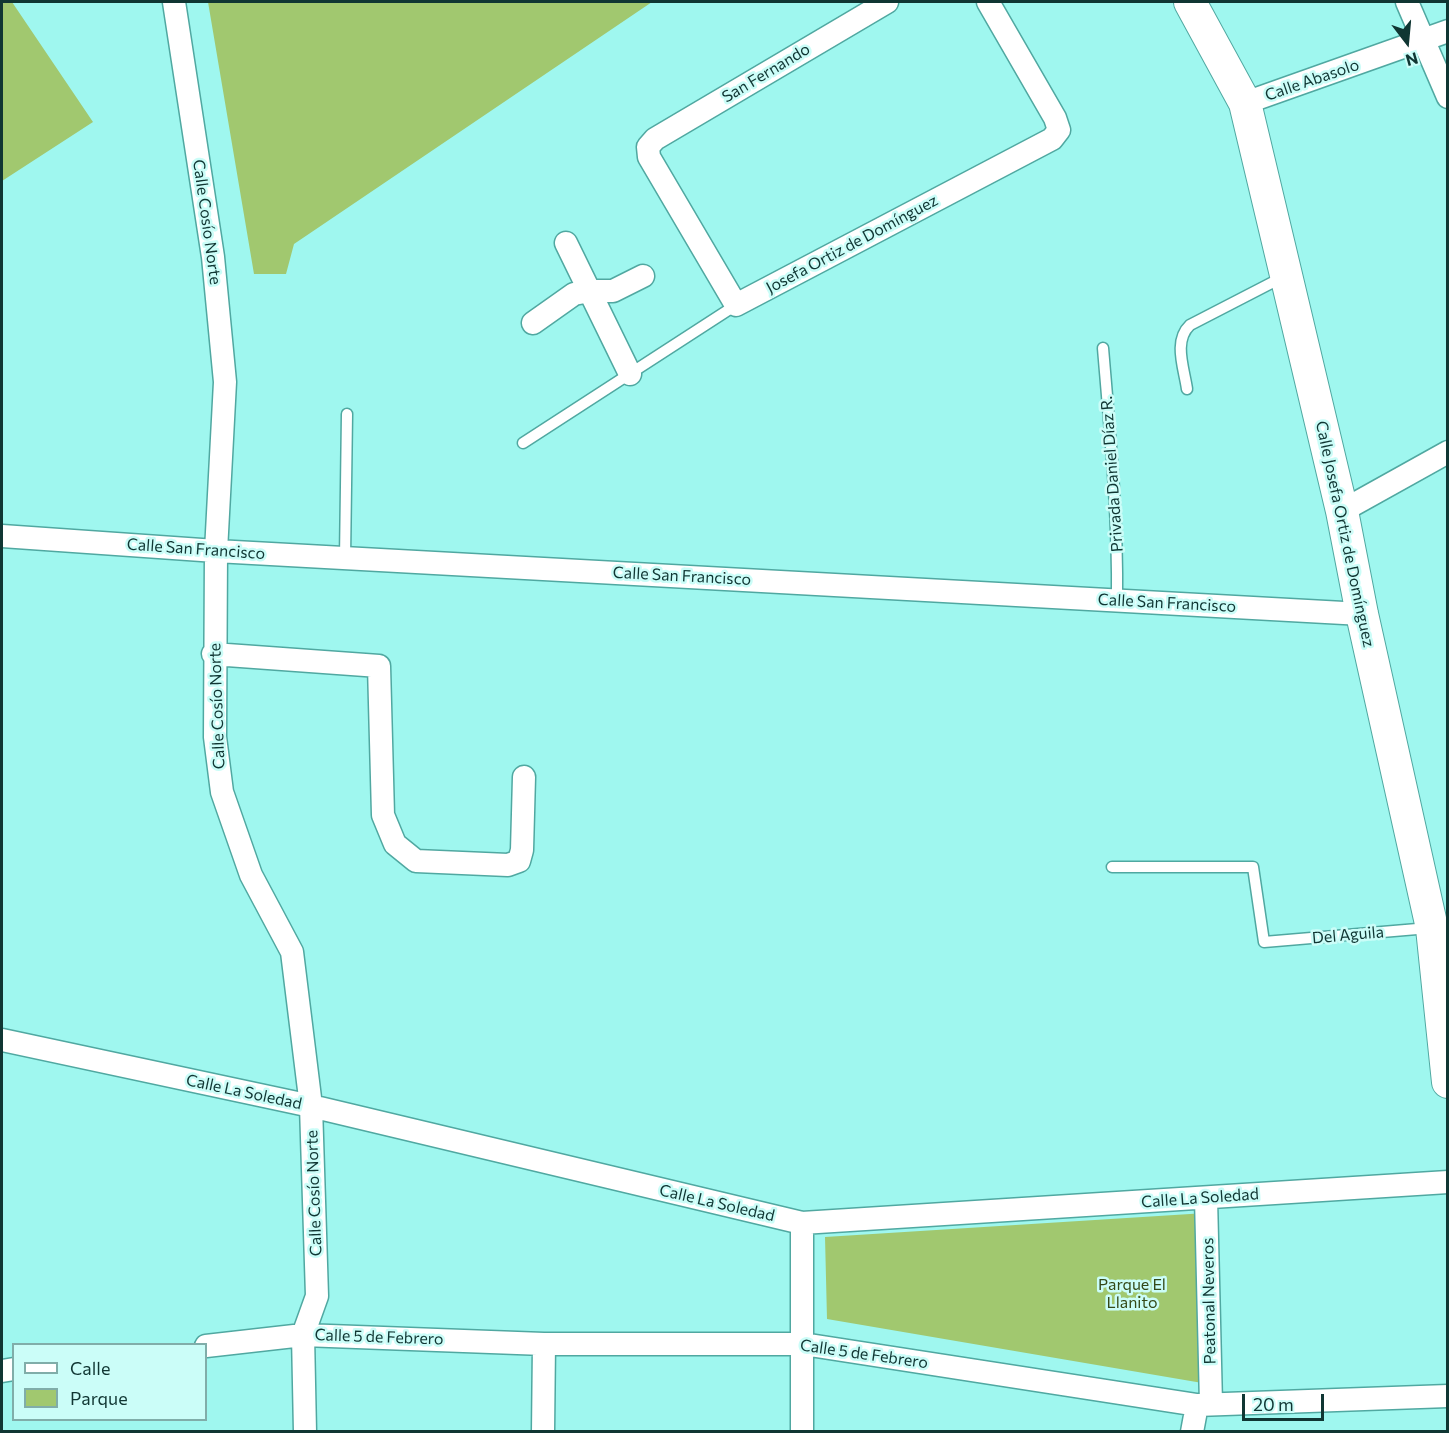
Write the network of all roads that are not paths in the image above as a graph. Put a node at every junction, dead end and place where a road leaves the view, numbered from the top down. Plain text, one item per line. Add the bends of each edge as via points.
1 (174, 2) edge
2 (887, 2) edge
3 (988, 2) edge
4 (1190, 2) edge
5 (1407, 2) edge
6 (1448, 31) edge
7 (1423, 41) junction
8 (1448, 97) edge
9 (1245, 103) junction
10 (566, 243) dead end
11 (1286, 275) junction
12 (643, 276) dead end
13 (589, 291) junction
14 (736, 305) junction
15 (533, 323) dead end
16 (1103, 348) dead end
17 (630, 374) junction
18 (1187, 389) dead end
19 (347, 414) dead end
20 (523, 443) dead end
21 (1448, 453) edge
22 (1342, 511) junction
23 (2, 536) edge
24 (216, 552) junction
25 (345, 558) junction
26 (1117, 600) junction
27 (1362, 614) junction
28 (213, 654) junction
29 (524, 777) dead end
30 (1112, 867) dead end
31 (1440, 925) edge
32 (2, 1040) edge
33 (1448, 1082) edge
34 (311, 1106) junction
35 (1448, 1182) edge
36 (1206, 1198) junction
37 (802, 1223) junction
38 (303, 1335) junction
39 (544, 1344) junction
40 (803, 1344) junction
41 (207, 1346) edge
42 (1448, 1396) edge
43 (1204, 1405) junction
44 (305, 1431) edge
45 (543, 1431) edge
46 (802, 1431) edge
47 (1192, 1431) edge

1 - 24 street, Calle Cosío Norte via 213,257 225,382
2 - 14 street, San Fernando via 655,139 648,147 649,157
3 - 14 street, Josefa Ortiz de Domínguez via 1055,118 1059,130 1052,139
4 - 9 main road, Calle Josefa Ortiz de Domínguez
5 - 7 street
6 - 7 street, Calle Abasolo
7 - 8 street
7 - 9 street, Calle Abasolo
9 - 11 main road, Calle Josefa Ortiz de Domínguez
10 - 13 street
11 - 18 lane via 1182,332 1180,347
11 - 22 main road, Calle Josefa Ortiz de Domínguez
12 - 13 street via 614,291
13 - 15 street via 574,294
13 - 17 street
14 - 17 lane, Josefa Ortiz de Domínguez
16 - 26 lane, Privada Daniel Díaz R. via 1114,474
17 - 20 lane, Josefa Ortiz de Domínguez
19 - 25 lane
21 - 22 street
22 - 27 main road, Calle Josefa Ortiz de Domínguez
23 - 24 street, Calle San Francisco
24 - 25 street, Calle San Francisco
24 - 28 street, Calle Cosío Norte
25 - 26 street, Calle San Francisco
26 - 27 street, Calle San Francisco
27 - 31 main road, Calle Josefa Ortiz de Domínguez
28 - 29 street via 379,666 383,815 395,844 416,861 508,865 519,861
28 - 34 street, Calle Cosío Norte via 214,737 222,792 251,875 292,952
30 - 31 lane, Del Aguila via 1253,867 1264,942
31 - 33 main road, Calle Josefa Ortiz de Domínguez
32 - 34 street, Calle La Soledad
34 - 37 street, Calle La Soledad
34 - 38 street, Calle Cosío Norte via 317,1296
35 - 36 street, Calle La Soledad
36 - 37 street, Calle La Soledad
36 - 43 street, Peatonal Neveros
37 - 40 street
38 - 39 street, Calle 5 de Febrero
38 - 41 street, Calle 5 de Febrero
38 - 44 street, Calle Cosío Norte
39 - 40 street, Calle 5 de Febrero
39 - 45 street
40 - 43 street, Calle 5 de Febrero
40 - 46 street
42 - 43 street, Calle 5 de Febrero
43 - 47 street, Peatonal Neveros

